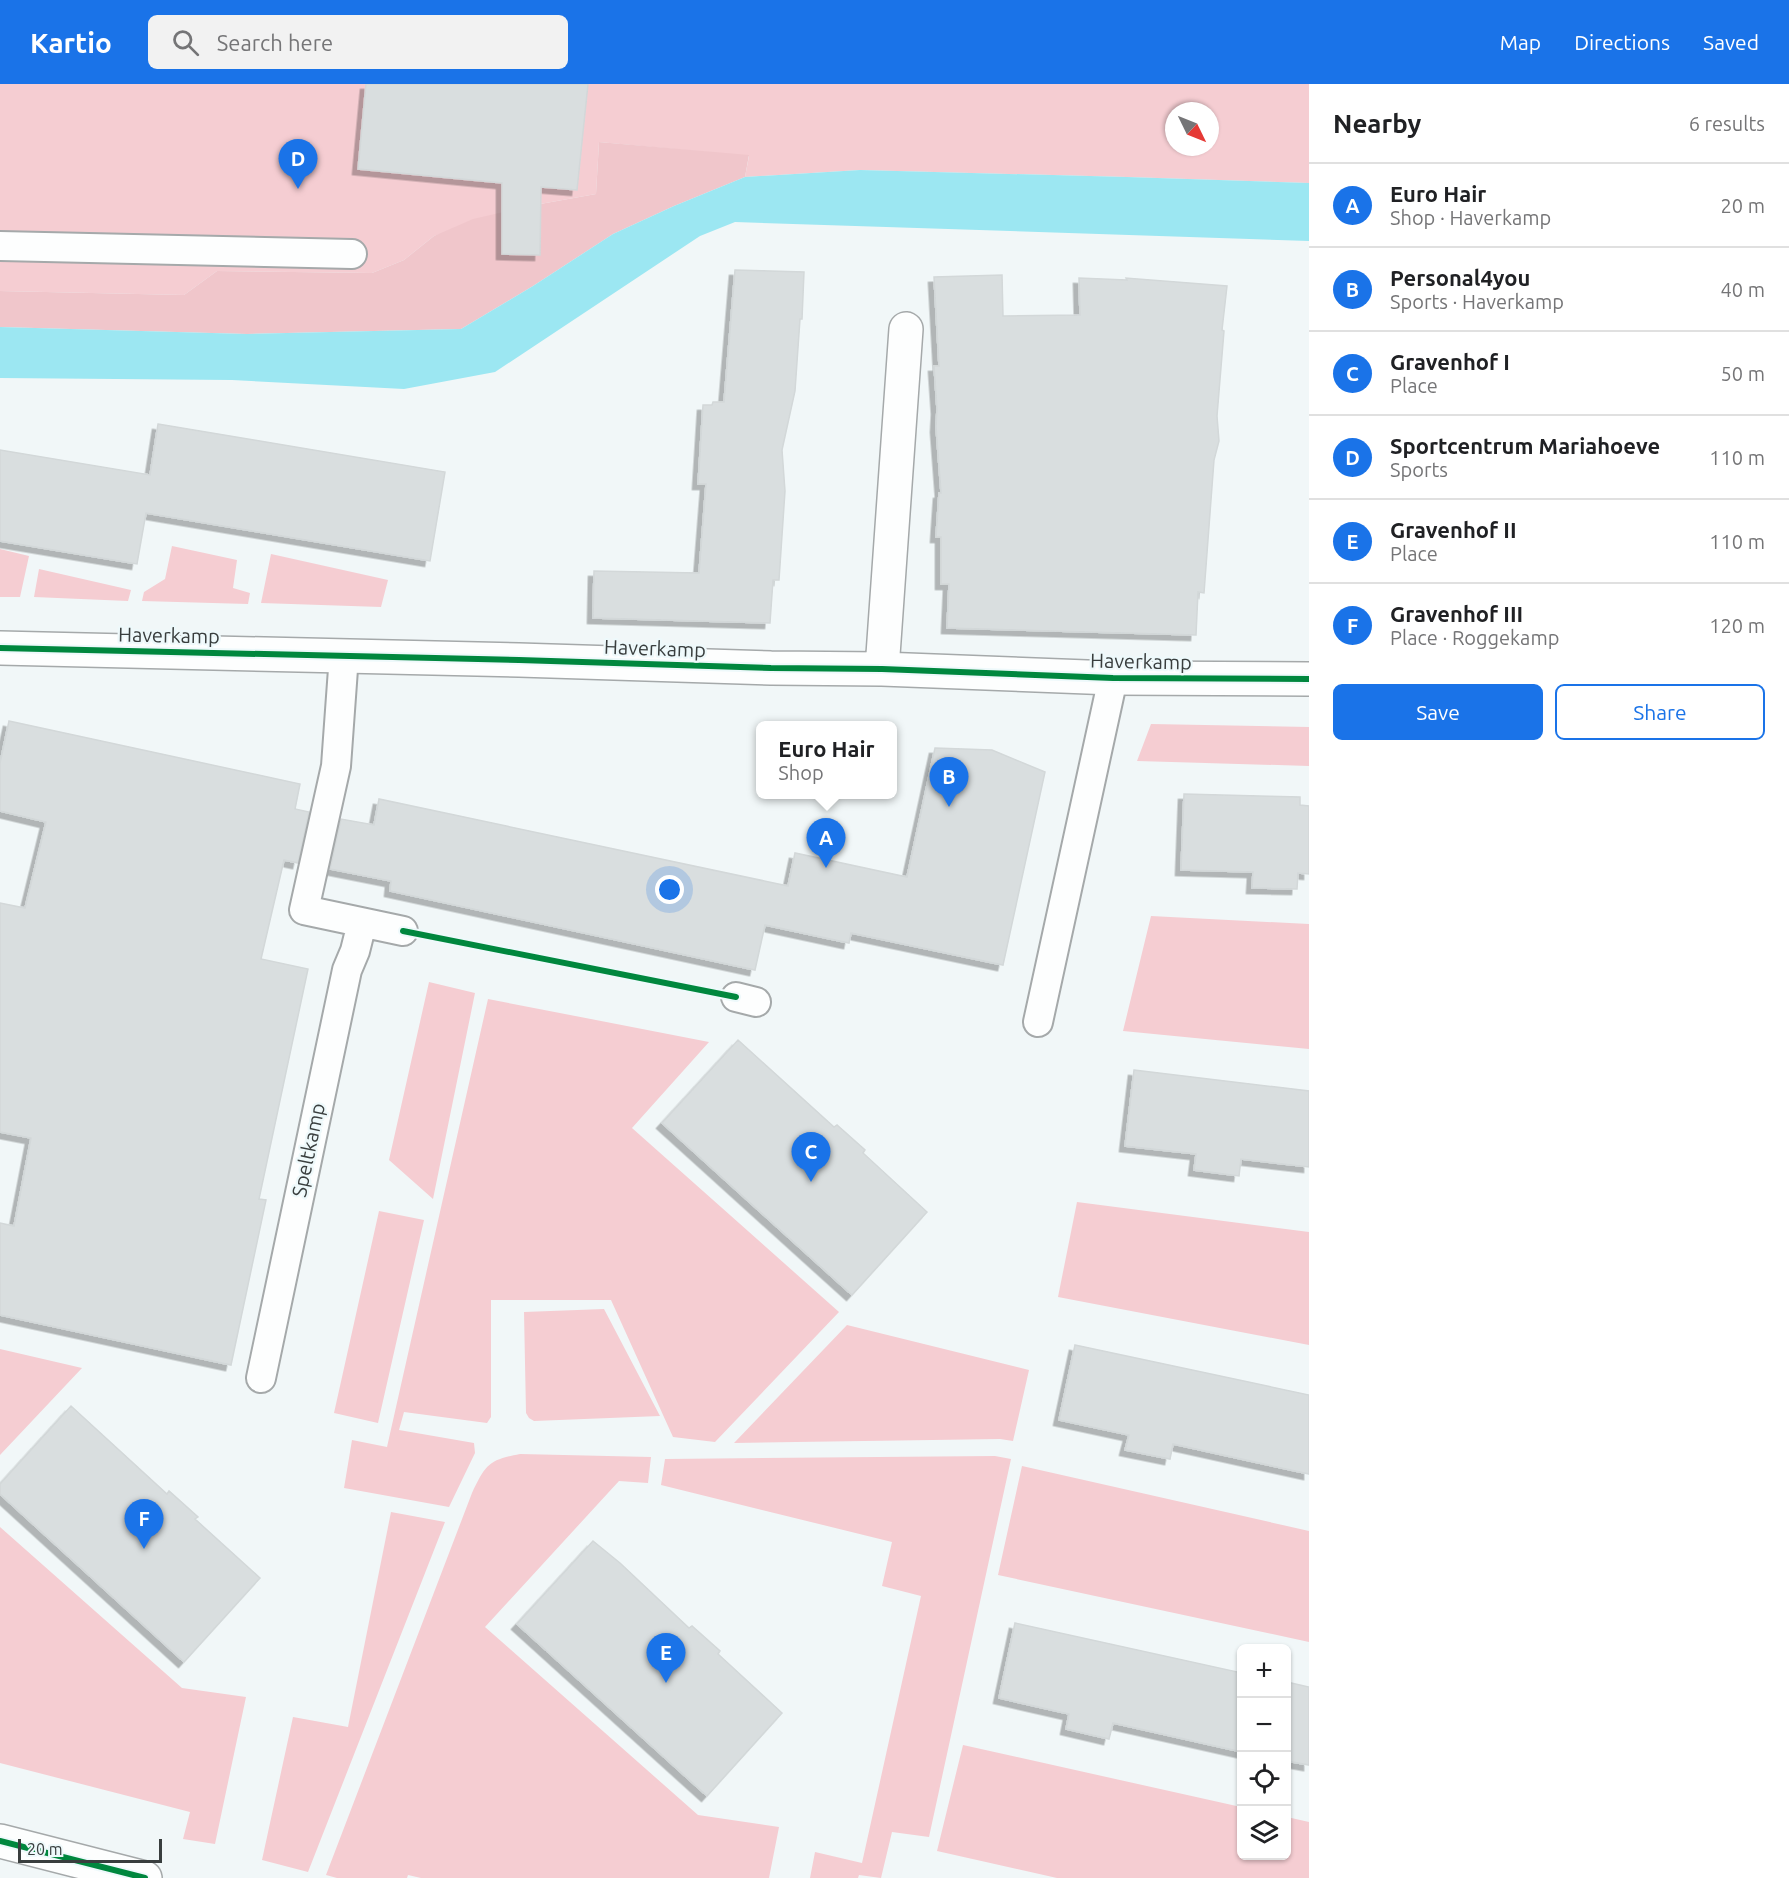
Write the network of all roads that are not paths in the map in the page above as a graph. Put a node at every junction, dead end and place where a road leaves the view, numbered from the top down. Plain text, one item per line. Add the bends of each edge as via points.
1 (0, 246) edge
2 (352, 254) dead end
3 (906, 328) dead end
4 (0, 648) edge
5 (344, 655) junction
6 (882, 669) junction
7 (1113, 678) junction
8 (1309, 679) edge
9 (362, 923) junction
10 (403, 931) dead end
11 (1038, 1022) dead end
12 (261, 1378) dead end
13 (0, 1841) edge
14 (145, 1878) edge

1 - 2 lane
3 - 6 street
4 - 5 street, Haverkamp
5 - 6 street, Haverkamp
5 - 9 lane via 336,766 304,910
6 - 7 street, Haverkamp
7 - 8 street, Haverkamp
7 - 11 lane, Haverkamp
9 - 10 lane
9 - 12 lane, Speltkamp via 347,970
13 - 14 street

